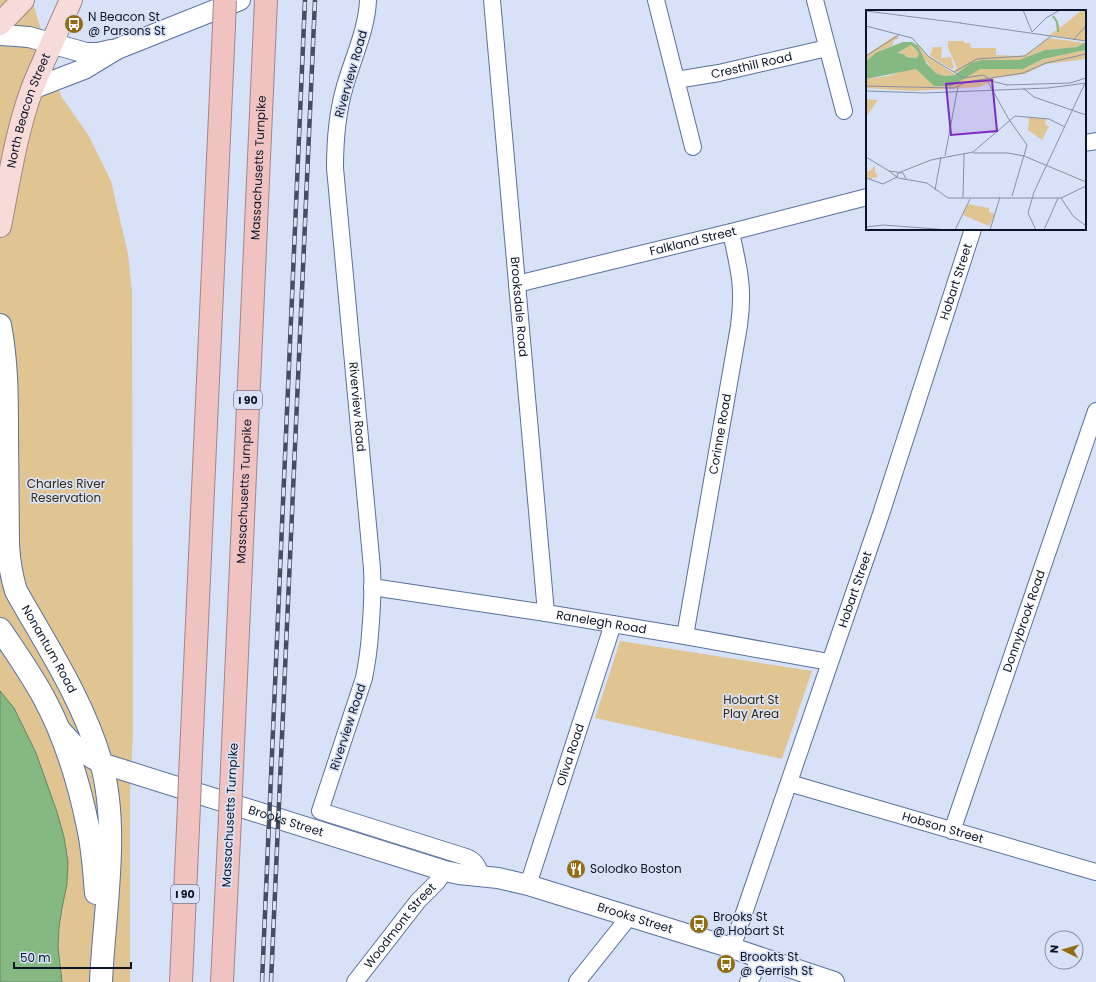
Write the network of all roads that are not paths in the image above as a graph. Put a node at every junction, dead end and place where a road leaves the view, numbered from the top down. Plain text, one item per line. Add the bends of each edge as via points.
1 (23, 0) edge
2 (71, 0) edge
3 (225, 0) edge
4 (240, 0) edge
5 (368, 0) edge
6 (492, 0) edge
7 (656, 0) edge
8 (815, 0) edge
9 (266, 5) edge
10 (0, 24) edge
11 (0, 36) edge
12 (52, 43) junction
13 (828, 48) junction
14 (117, 49) junction
15 (676, 80) junction
16 (32, 89) junction
17 (844, 111) dead end
18 (1096, 141) edge
19 (1086, 143) edge
20 (693, 148) dead end
21 (866, 197) edge
22 (0, 226) edge
23 (973, 230) edge
24 (731, 232) junction
25 (517, 284) junction
26 (0, 325) edge
27 (1096, 410) edge
28 (372, 587) junction
29 (546, 613) junction
30 (613, 624) junction
31 (0, 629) edge
32 (685, 636) junction
33 (829, 662) junction
34 (58, 727) junction
35 (101, 763) junction
36 (789, 783) junction
37 (320, 811) joint
38 (952, 831) junction
39 (445, 871) junction
40 (1096, 872) edge
41 (480, 876) junction
42 (528, 885) junction
43 (629, 917) junction
44 (732, 948) junction
45 (759, 958) junction
46 (101, 976) edge
47 (181, 982) edge
48 (222, 982) edge
49 (355, 982) edge
50 (577, 982) edge
51 (748, 982) edge
52 (834, 982) edge

1 - 10 main road
2 - 12 main road, North Beacon Street
3 - 47 highway, I 90, bridge
4 - 14 street
5 - 28 street, Riverview Road via 364,26 340,105 336,126 335,168
6 - 25 street, Brooksdale Road
7 - 15 street
8 - 13 street
9 - 48 highway, Massachusetts Turnpike / I 90, bridge
11 - 12 street via 21,36
12 - 14 street via 86,53
12 - 16 main road, North Beacon Street
13 - 15 street, Cresthill Road via 719,73
13 - 17 street
14 - 16 street via 84,69
15 - 20 street
16 - 22 main road, North Beacon Street via 16,146
18 - 19 street
21 - 24 street, Falkland Street
23 - 33 street, Hobart Street via 881,514
24 - 25 street, Falkland Street
24 - 32 street, Corinne Road via 741,280 741,310
25 - 29 street, Brooksdale Road
26 - 35 main road, Nonantum Road via 6,373 8,545 12,578 16,591 70,685 93,737
27 - 38 street, Donnybrook Road
28 - 29 street, Ranelegh Road
28 - 37 street, Riverview Road via 366,670
29 - 30 street, Ranelegh Road
30 - 32 street, Ranelegh Road
30 - 42 street, Oliva Road
31 - 34 main road, Nonantum Road via 30,675
32 - 33 street, Ranelegh Road
33 - 36 street, Hobart Street
34 - 35 street, Brooks Street via 74,745
34 - 46 main road, Nonantum Road via 76,779 93,854
35 - 39 street, Brooks Street
35 - 46 main road, Nonantum Road via 107,793 110,846
36 - 38 street, Hobson Street
36 - 44 street, Hobart Street
37 - 41 street, Brooks Street via 466,856 476,863
38 - 40 street, Hobson Street
39 - 41 street, Brooks Street
39 - 49 street, Woodmont Street
41 - 42 street, Brooks Street
42 - 43 street, Brooks Street
43 - 44 street, Brooks Street
43 - 50 street
44 - 45 street, Brooks Street
45 - 51 street
45 - 52 street, Brooks Street

